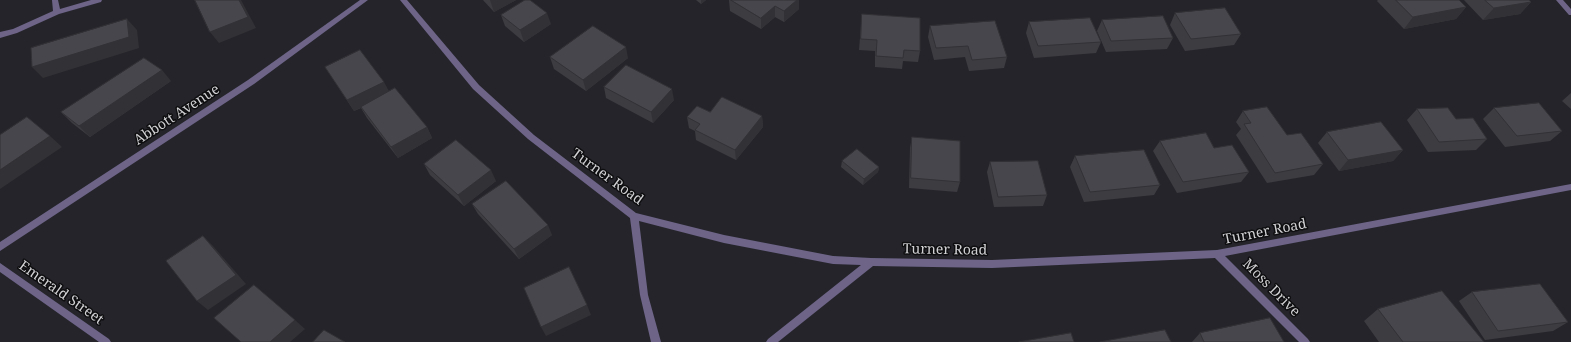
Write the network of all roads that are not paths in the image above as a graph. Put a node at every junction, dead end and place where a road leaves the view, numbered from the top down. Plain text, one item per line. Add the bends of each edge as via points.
1 (55, 0) edge
2 (99, 0) edge
3 (365, 0) edge
4 (403, 0) edge
5 (1559, 0) edge
6 (57, 12) junction
7 (1571, 13) edge
8 (0, 35) edge
9 (1571, 188) edge
10 (634, 216) junction
11 (0, 247) edge
12 (1217, 254) junction
13 (871, 262) junction
14 (0, 267) edge
15 (106, 342) edge
16 (656, 342) edge
17 (772, 342) edge
18 (1305, 342) edge

1 - 6 street
2 - 6 street
3 - 11 street, Abbott Avenue via 250,82
4 - 10 street, Turner Road via 476,87 531,137
5 - 7 street
6 - 8 street
9 - 12 street, Turner Road
10 - 13 street, Turner Road via 780,251 833,260
10 - 16 street via 644,295
12 - 13 street, Turner Road via 992,264
12 - 18 street, Moss Drive
13 - 17 street
14 - 15 street, Emerald Street

